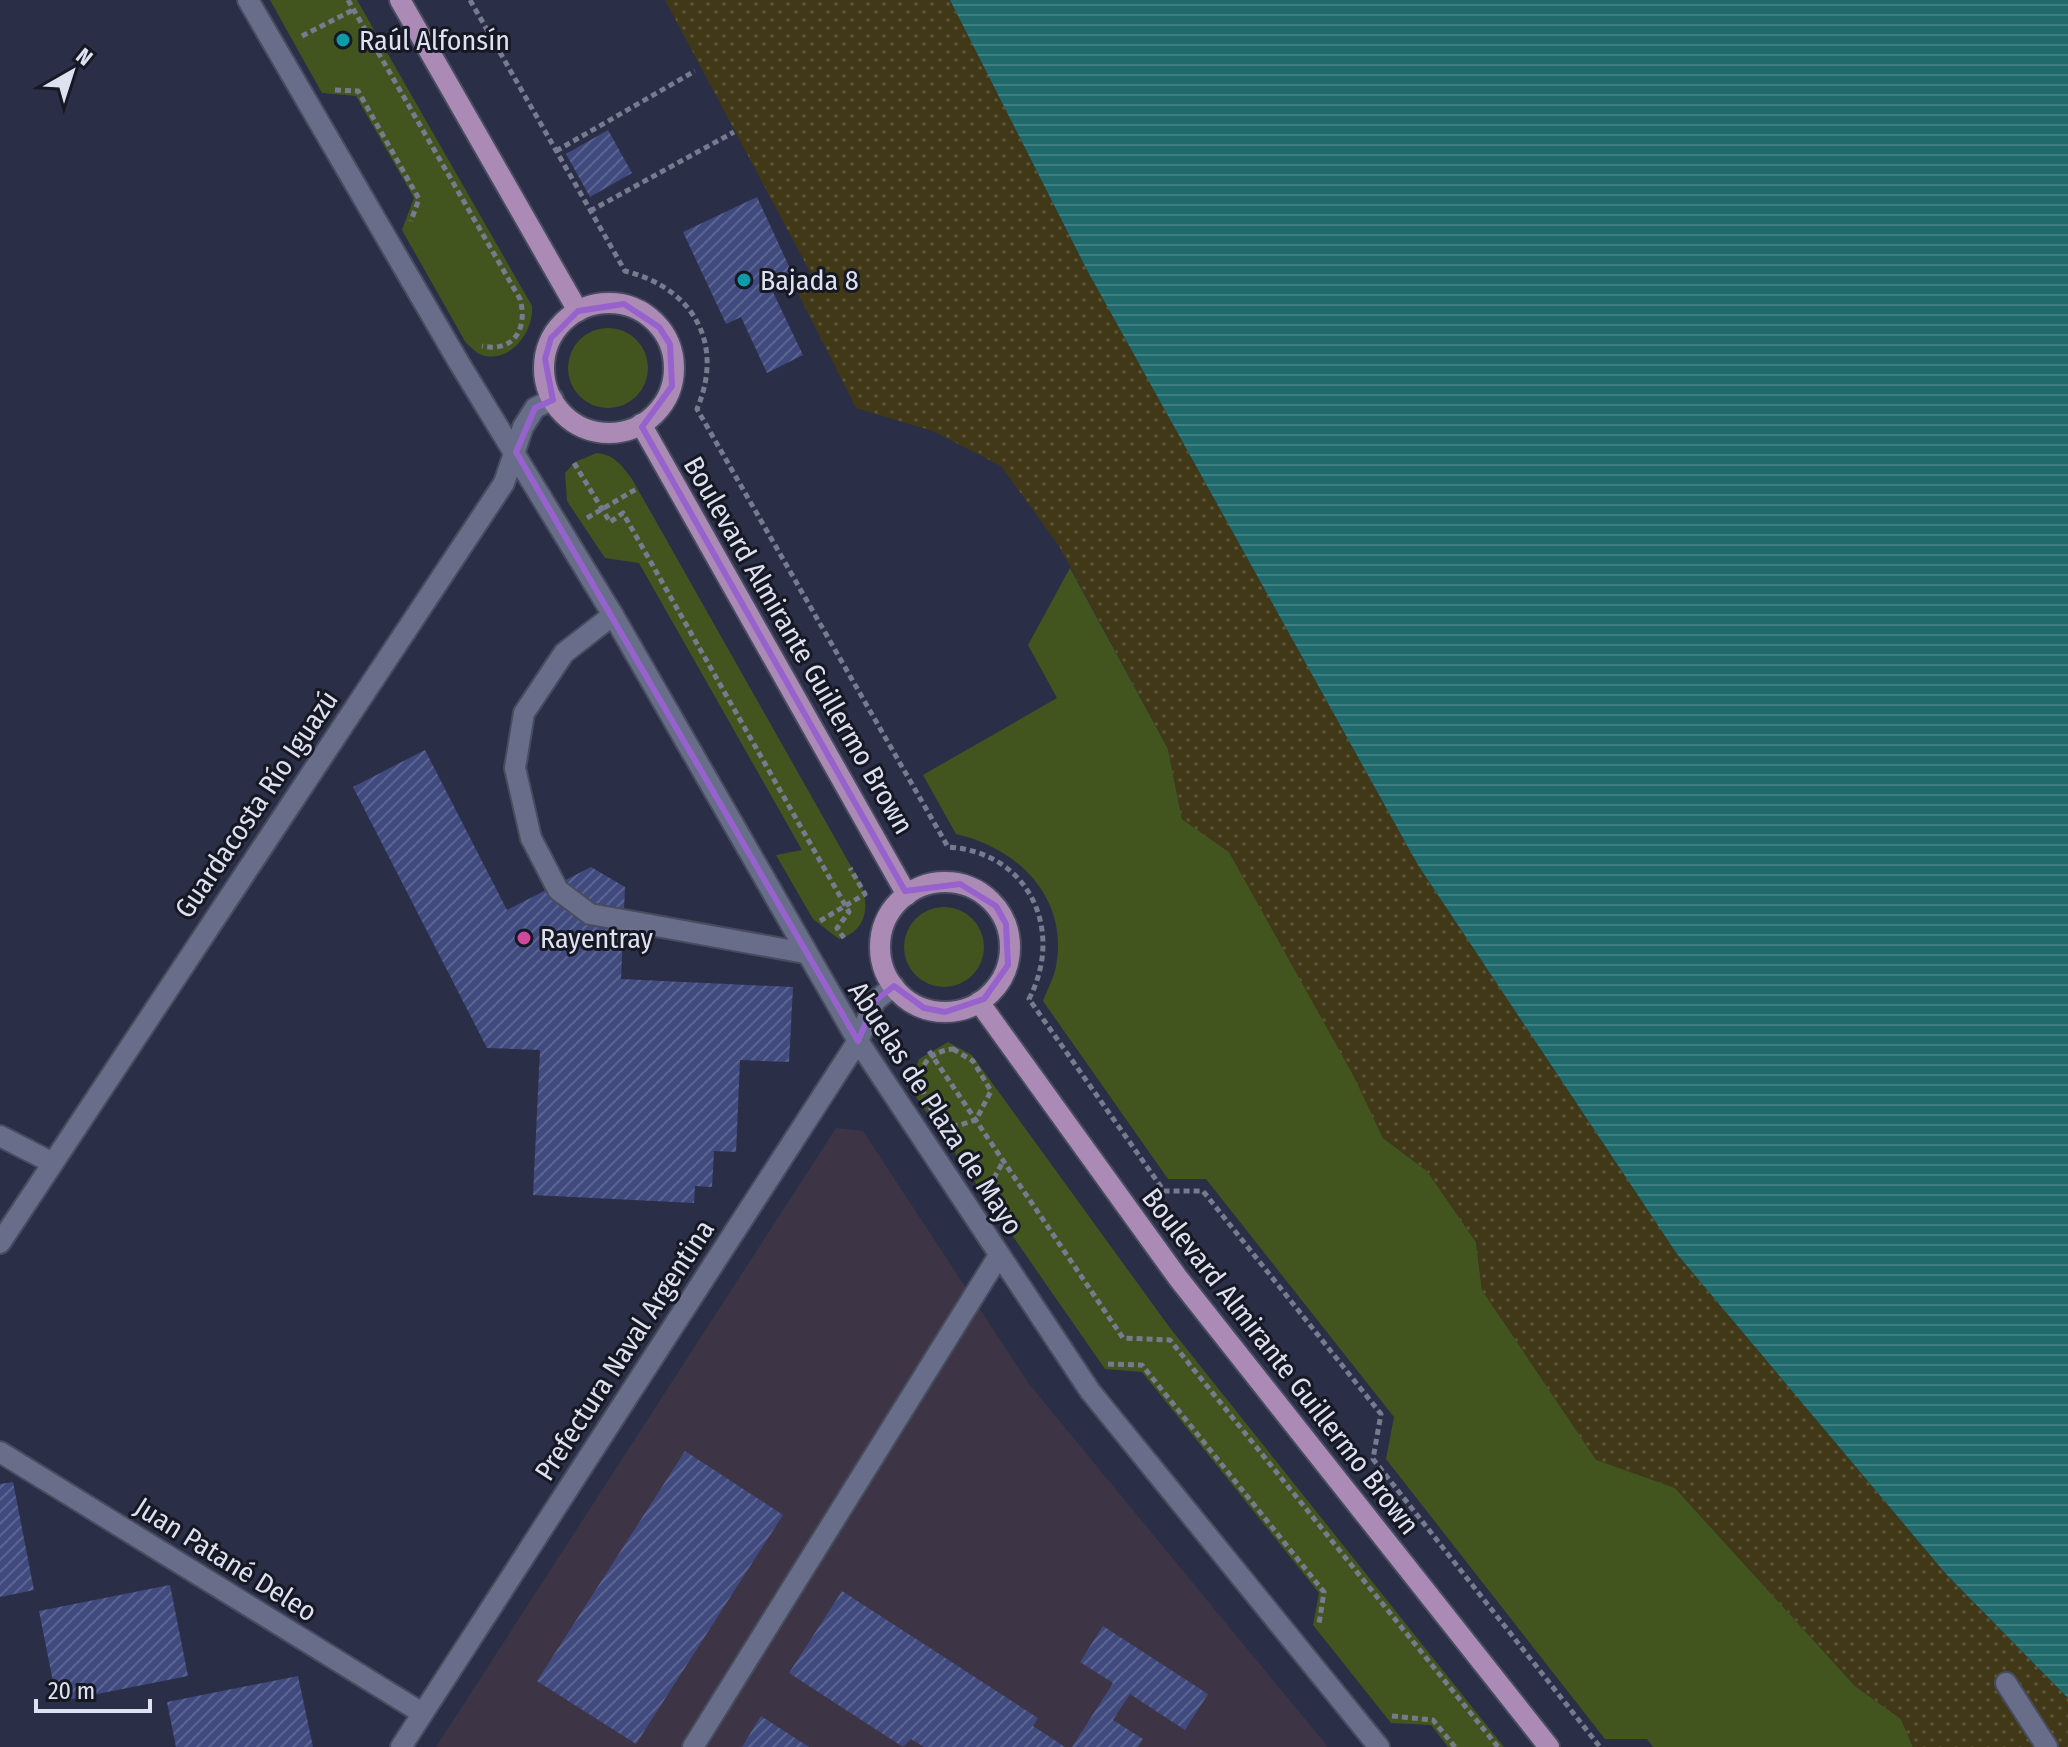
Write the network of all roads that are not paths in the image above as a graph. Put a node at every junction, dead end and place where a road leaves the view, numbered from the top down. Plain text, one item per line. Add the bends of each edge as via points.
1 (248, 0) edge
2 (400, 0) edge
3 (578, 311) junction
4 (553, 399) junction
5 (641, 424) junction
6 (516, 452) junction
7 (613, 615) junction
8 (907, 895) junction
9 (805, 953) junction
10 (894, 986) junction
11 (979, 1002) junction
12 (858, 1041) junction
13 (0, 1136) edge
14 (51, 1162) junction
15 (0, 1243) edge
16 (998, 1257) junction
17 (0, 1452) edge
18 (2006, 1683) dead end
19 (422, 1713) junction
20 (401, 1747) edge
21 (693, 1747) edge
22 (1379, 1747) edge
23 (1549, 1747) edge
24 (2047, 1747) edge

1 - 6 street
2 - 3 main road
3 - 4 main road via 551,338 545,359 545,381
3 - 5 main road via 603,303 624,304 644,312 670,344 672,386 663,405
4 - 5 main road via 568,418 587,429 609,433
4 - 6 street, Guardacosta Río Iguazú via 535,408
5 - 8 main road, Boulevard Almirante Guillermo Brown
6 - 7 street, Abuelas de Plaza de Mayo
6 - 14 street, Guardacosta Río Iguazú via 495,496
7 - 9 street, Abuelas de Plaza de Mayo
7 - 9 street via 564,653 524,713 515,768 531,838 558,890 590,914
8 - 10 main road via 887,918 880,939 882,960
8 - 11 main road via 940,882 960,884 996,906 1006,924 1008,965 999,984
9 - 12 street, Abuelas de Plaza de Mayo
10 - 11 main road via 904,998 945,1012
10 - 12 street, Prefectura Naval Argentina via 875,1001
11 - 23 main road, Boulevard Almirante Guillermo Brown via 1178,1278
12 - 16 street, Abuelas de Plaza de Mayo
12 - 19 street, Prefectura Naval Argentina
13 - 14 street
14 - 15 street, Guardacosta Río Iguazú
16 - 21 street
16 - 22 street, Abuelas de Plaza de Mayo via 1090,1391
17 - 19 street, Juan Patané Deleo
18 - 24 street
19 - 20 street, Prefectura Naval Argentina

